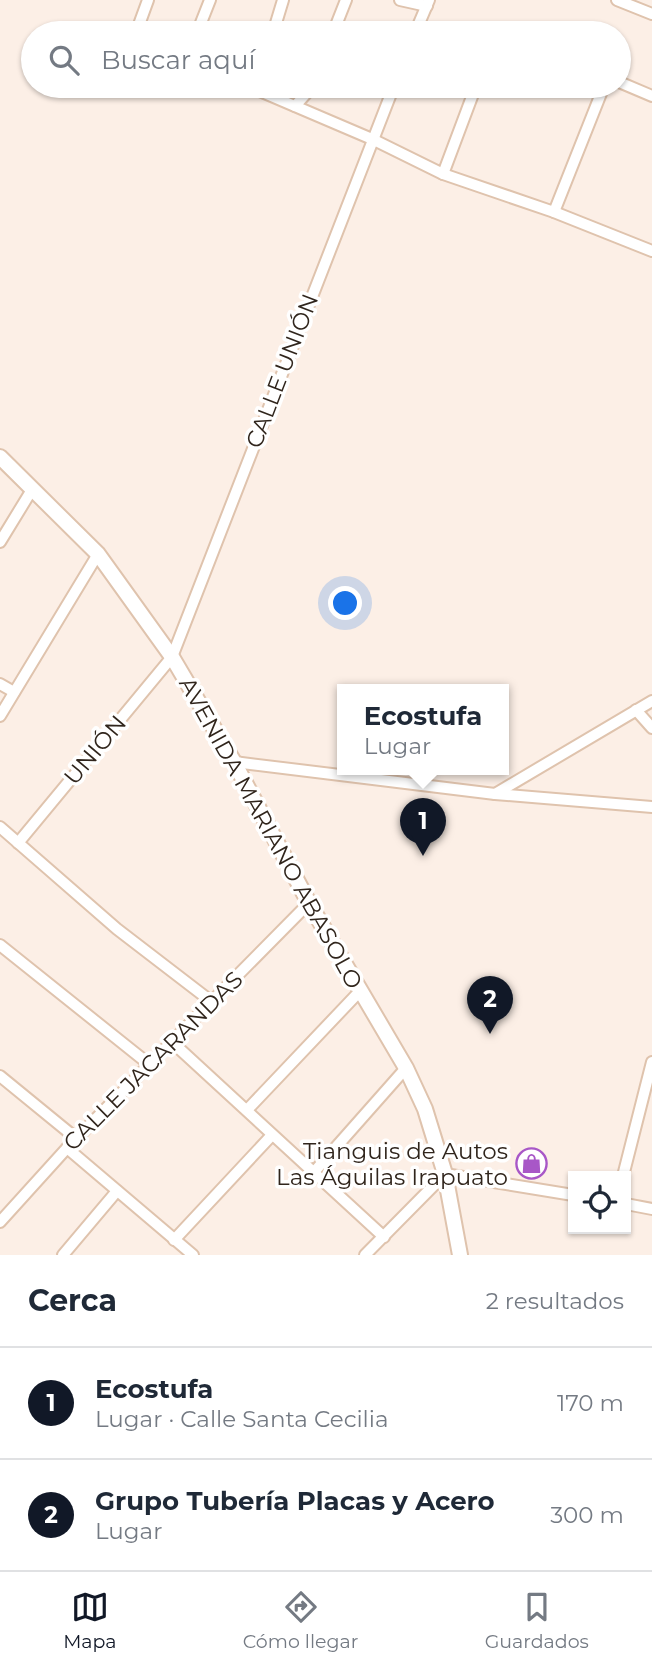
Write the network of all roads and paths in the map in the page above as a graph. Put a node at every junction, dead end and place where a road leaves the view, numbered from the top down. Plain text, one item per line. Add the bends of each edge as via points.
1 (148, 0) edge
2 (209, 0) edge
3 (283, 0) edge
4 (346, 0) edge
5 (400, 0) edge
6 (617, 0) edge
7 (428, 3) edge
8 (652, 14) edge
9 (140, 21) edge
10 (201, 21) edge
11 (277, 21) edge
12 (338, 21) edge
13 (420, 21) edge
14 (631, 87) edge
15 (652, 96) edge
16 (278, 98) edge
17 (302, 98) edge
18 (389, 98) edge
19 (472, 98) edge
20 (599, 98) edge
21 (295, 106) junction
22 (372, 139) junction
23 (443, 174) junction
24 (554, 212) junction
25 (652, 251) edge
26 (0, 457) edge
27 (33, 488) junction
28 (0, 542) edge
29 (97, 554) junction
30 (172, 657) junction
31 (0, 684) edge
32 (15, 692) junction
33 (652, 701) edge
34 (636, 710) junction
35 (0, 716) edge
36 (652, 728) edge
37 (234, 762) junction
38 (337, 775) edge
39 (340, 775) edge
40 (495, 794) junction
41 (652, 807) edge
42 (0, 827) edge
43 (18, 843) junction
44 (310, 903) junction
45 (0, 945) edge
46 (360, 990) junction
47 (212, 1002) junction
48 (172, 1042) junction
49 (652, 1062) edge
50 (149, 1065) junction
51 (406, 1068) junction
52 (0, 1076) edge
53 (247, 1110) junction
54 (272, 1135) junction
55 (77, 1139) junction
56 (67, 1148) junction
57 (624, 1171) edge
58 (314, 1172) junction
59 (445, 1174) junction
60 (117, 1191) junction
61 (568, 1194) edge
62 (631, 1205) edge
63 (652, 1209) edge
64 (0, 1222) edge
65 (384, 1237) junction
66 (174, 1240) junction
67 (63, 1255) edge
68 (192, 1255) edge
69 (365, 1255) edge
70 (460, 1255) edge

1 - 9 street
2 - 10 street
3 - 11 street
4 - 12 street
5 - 7 street
6 - 8 street
7 - 13 street
14 - 15 street
16 - 21 street
17 - 21 street
18 - 22 street, CALLE UNIÓN
19 - 23 street
20 - 24 street
21 - 22 street
22 - 23 street
22 - 30 street, CALLE UNIÓN
23 - 24 street
24 - 25 street
26 - 27 street, AVENIDA MARIANO ABASOLO
27 - 28 street
27 - 29 street, AVENIDA MARIANO ABASOLO
29 - 30 street, AVENIDA MARIANO ABASOLO
29 - 32 street
30 - 37 street, AVENIDA MARIANO ABASOLO
30 - 43 street, UNIÓN
31 - 32 street
32 - 35 street
33 - 34 street
34 - 36 street
34 - 40 street
37 - 38 street
37 - 44 street, AVENIDA MARIANO ABASOLO
39 - 40 street
40 - 41 street
42 - 43 street
43 - 47 street via 117,929
44 - 46 street, AVENIDA MARIANO ABASOLO
44 - 47 street, CALLE JACARANDAS
45 - 50 street
46 - 51 street, AVENIDA MARIANO ABASOLO
46 - 53 street
47 - 48 street, CALLE JACARANDAS
48 - 50 street, CALLE JACARANDAS
48 - 53 street
49 - 57 street
50 - 55 street, CALLE JACARANDAS
51 - 58 street
51 - 59 street, AVENIDA MARIANO ABASOLO via 425,1109
52 - 55 street
53 - 54 street
54 - 58 street
54 - 66 street
55 - 56 street, CALLE JACARANDAS
56 - 60 street
56 - 64 street, CALLE JACARANDAS
58 - 65 street
59 - 61 street
59 - 65 street
59 - 70 street, AVENIDA MARIANO ABASOLO
60 - 66 street
60 - 67 street
62 - 63 street
65 - 69 street
66 - 68 street

